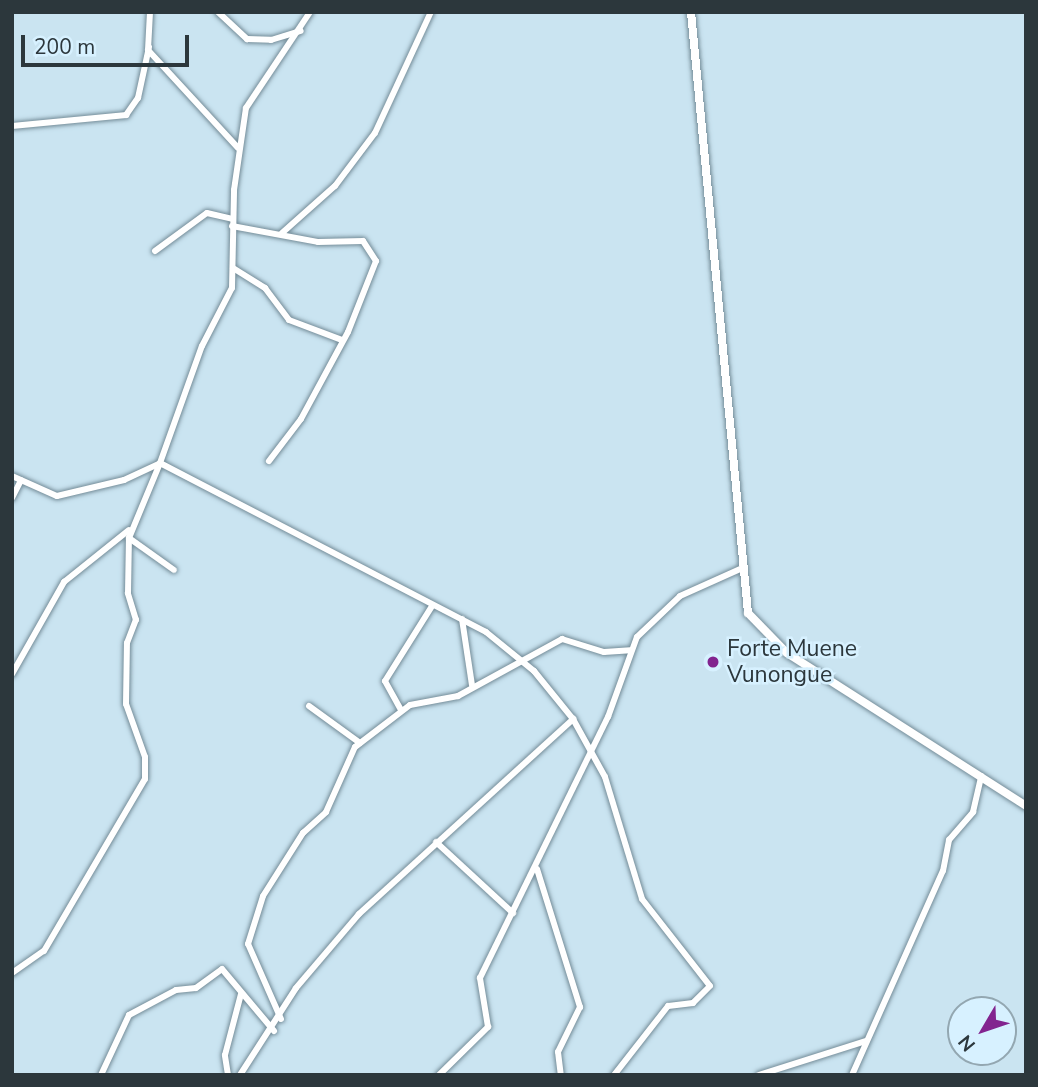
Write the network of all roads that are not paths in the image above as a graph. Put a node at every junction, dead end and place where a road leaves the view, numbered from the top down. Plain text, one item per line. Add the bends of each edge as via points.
1 (150, 12) edge
2 (218, 12) edge
3 (310, 12) edge
4 (431, 12) edge
5 (691, 12) edge
6 (301, 31) junction
7 (149, 47) junction
8 (12, 126) edge
9 (238, 148) junction
10 (232, 222) junction
11 (282, 233) junction
12 (155, 251) dead end
13 (233, 268) junction
14 (343, 339) junction
15 (269, 461) dead end
16 (160, 463) junction
17 (12, 476) edge
18 (21, 480) junction
19 (12, 498) edge
20 (129, 534) junction
21 (740, 569) junction
22 (174, 570) dead end
23 (432, 606) junction
24 (463, 619) junction
25 (630, 650) junction
26 (523, 662) junction
27 (12, 674) edge
28 (472, 685) junction
29 (309, 706) dead end
30 (401, 710) junction
31 (573, 719) junction
32 (360, 743) junction
33 (590, 752) junction
34 (981, 774) junction
35 (1026, 806) edge
36 (436, 842) junction
37 (537, 869) junction
38 (513, 914) junction
39 (12, 973) edge
40 (242, 994) junction
41 (281, 1019) junction
42 (274, 1031) junction
43 (866, 1041) junction
44 (101, 1075) edge
45 (228, 1075) edge
46 (240, 1075) edge
47 (439, 1075) edge
48 (561, 1075) edge
49 (614, 1075) edge
50 (759, 1075) edge
51 (852, 1075) edge

1 - 7 street
2 - 6 street via 247,39 271,40
3 - 6 street
4 - 11 street via 375,133 335,186
5 - 21 street
6 - 9 street via 254,92
7 - 8 street via 138,98 125,115
7 - 9 street
9 - 10 street
10 - 11 street
10 - 12 street via 207,213
10 - 13 street
11 - 14 street via 318,242 363,241 375,257
13 - 14 street via 265,288 289,320
13 - 16 street via 227,305 202,346
14 - 15 street via 301,419
16 - 18 street via 124,481 67,495 47,495
16 - 20 street
16 - 23 street
17 - 18 street
18 - 19 street
20 - 22 street
20 - 27 street via 64,582
20 - 39 street via 128,593 136,620 127,643 126,704 145,757 145,779 44,951
21 - 25 street via 659,610
21 - 34 street via 748,613 768,639
23 - 24 street
23 - 30 street via 385,681
24 - 26 street
24 - 28 street
25 - 26 street via 604,652 566,638
25 - 33 street via 628,672
26 - 28 street
26 - 31 street
28 - 30 street via 453,698
29 - 32 street
30 - 32 street via 378,736
31 - 33 street
31 - 36 street
32 - 41 street via 326,812 303,833 259,905 248,951
33 - 37 street
33 - 49 street via 606,777 642,899 710,986 693,1003 668,1006
34 - 35 street
34 - 43 street via 973,812 949,840 943,871
36 - 38 street
36 - 41 street via 359,914 296,988
37 - 38 street
37 - 48 street via 580,1007 558,1052
38 - 47 street via 480,978 488,1027
40 - 42 street
40 - 44 street via 222,969 193,989 176,990 132,1013
40 - 45 street via 225,1055
41 - 42 street
42 - 46 street
43 - 50 street
43 - 51 street

